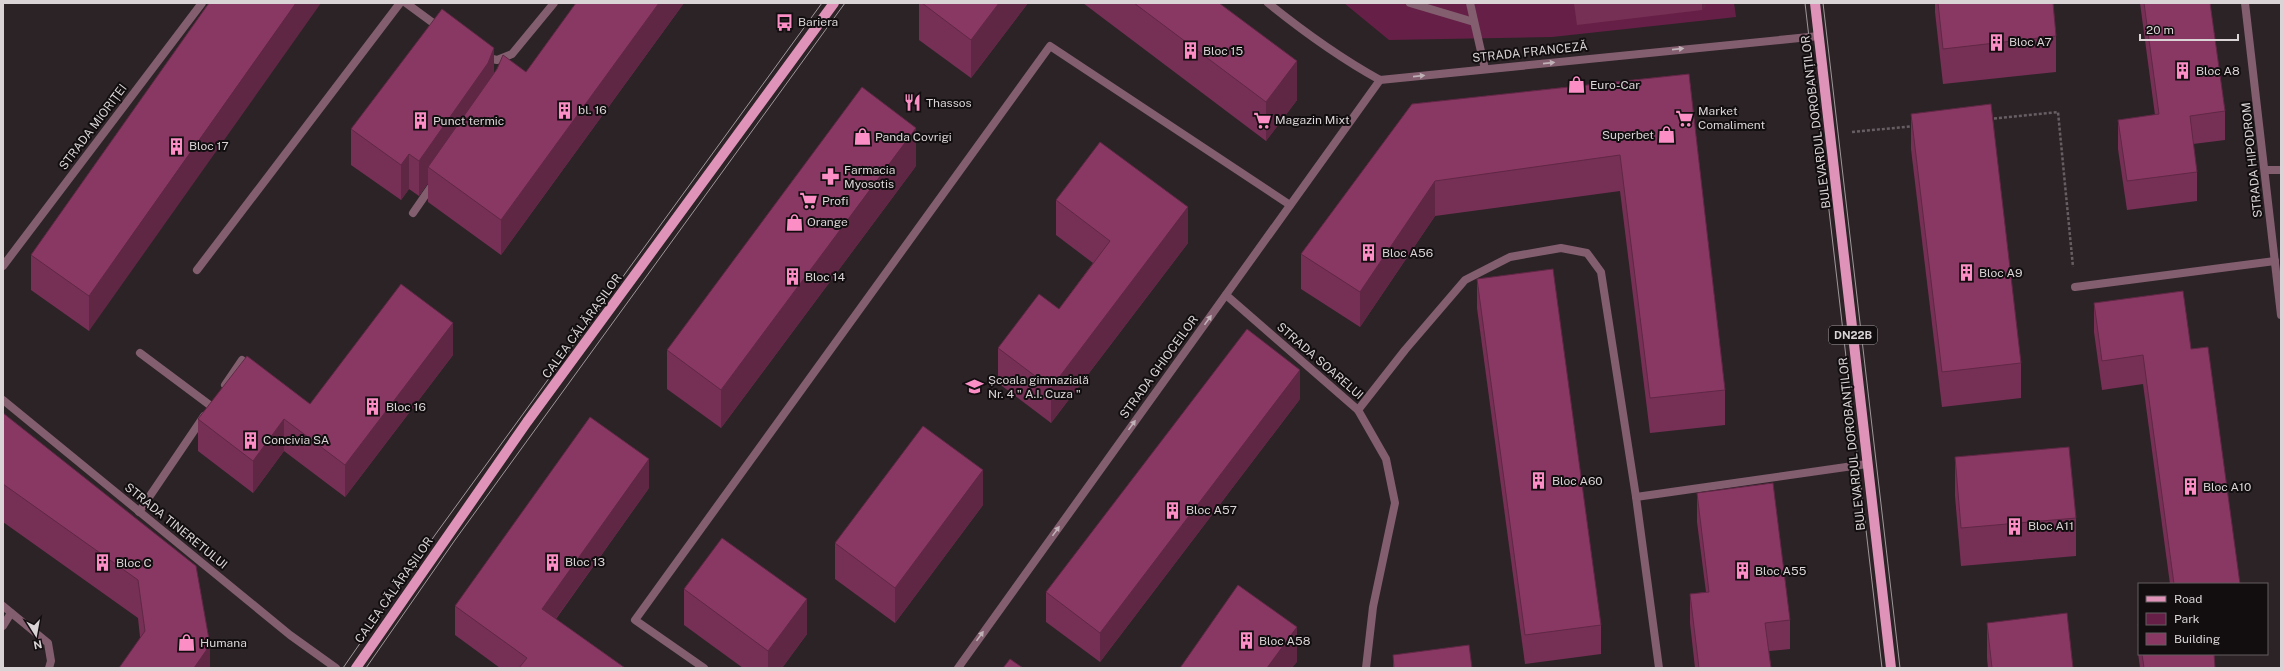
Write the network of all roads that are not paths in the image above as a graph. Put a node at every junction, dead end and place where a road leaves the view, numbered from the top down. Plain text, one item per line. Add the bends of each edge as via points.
1 (202, 3) edge
2 (400, 3) edge
3 (406, 3) edge
4 (554, 3) edge
5 (834, 3) edge
6 (1268, 3) edge
7 (1410, 3) edge
8 (1470, 3) edge
9 (1814, 3) edge
10 (2245, 3) edge
11 (1474, 22) junction
12 (448, 34) edge
13 (1819, 36) junction
14 (473, 52) edge
15 (1485, 69) junction
16 (1380, 80) junction
17 (2266, 170) junction
18 (2281, 170) edge
19 (440, 176) edge
20 (1290, 205) junction
21 (413, 213) dead end
22 (2275, 261) junction
23 (3, 266) edge
24 (197, 270) dead end
25 (2075, 287) road end
26 (1226, 295) junction
27 (2281, 315) edge
28 (140, 353) dead end
29 (242, 360) edge
30 (3, 400) edge
31 (215, 400) junction
32 (1358, 410) junction
33 (1868, 464) junction
34 (1636, 498) junction
35 (139, 512) junction
36 (3, 606) edge
37 (11, 613) junction
38 (3, 626) edge
39 (50, 668) edge
40 (336, 668) edge
41 (356, 668) edge
42 (704, 668) edge
43 (958, 668) edge
44 (1366, 668) edge
45 (1659, 668) edge
46 (1891, 668) edge

1 - 23 street, STRADA MIORIȚEI
2 - 24 street
3 - 12 street
4 - 14 street via 512,54 497,64
5 - 41 main road, CALEA CĂLĂRAȘILOR via 528,422
6 - 16 street via 1349,63
7 - 11 street
8 - 11 street
9 - 13 main road, BULEVARDUL DOROBANȚILOR / DN22B
10 - 17 street, STRADA HIPODROM
11 - 15 street
15 -> 13 street, STRADA FRANCEZĂ
13 - 33 main road, BULEVARDUL DOROBANȚILOR / DN22B
16 -> 15 street, STRADA FRANCEZĂ
16 - 20 street, STRADA GHIOCEILOR
17 - 18 street
17 - 22 street, STRADA HIPODROM
19 - 21 street
20 - 26 street, STRADA GHIOCEILOR
20 - 42 street via 1050,46 635,620
22 - 25 street
22 - 27 street, STRADA HIPODROM
26 - 32 street, STRADA SOARELUI
43 -> 26 street, STRADA GHIOCEILOR
28 - 31 street
29 - 31 street
30 - 35 street, STRADA TINERETULUI
31 - 35 street
32 - 34 street via 1405,350 1466,280 1510,257 1561,248 1587,254 1602,272
32 - 44 street, STRADA SOARELUI via 1386,459 1395,503 1373,607
33 - 34 street
33 - 46 main road, BULEVARDUL DOROBANȚILOR / DN22B
34 - 45 street
35 - 40 street, STRADA TINERETULUI via 290,635
36 - 37 street
37 - 38 street
37 - 39 street via 48,643

